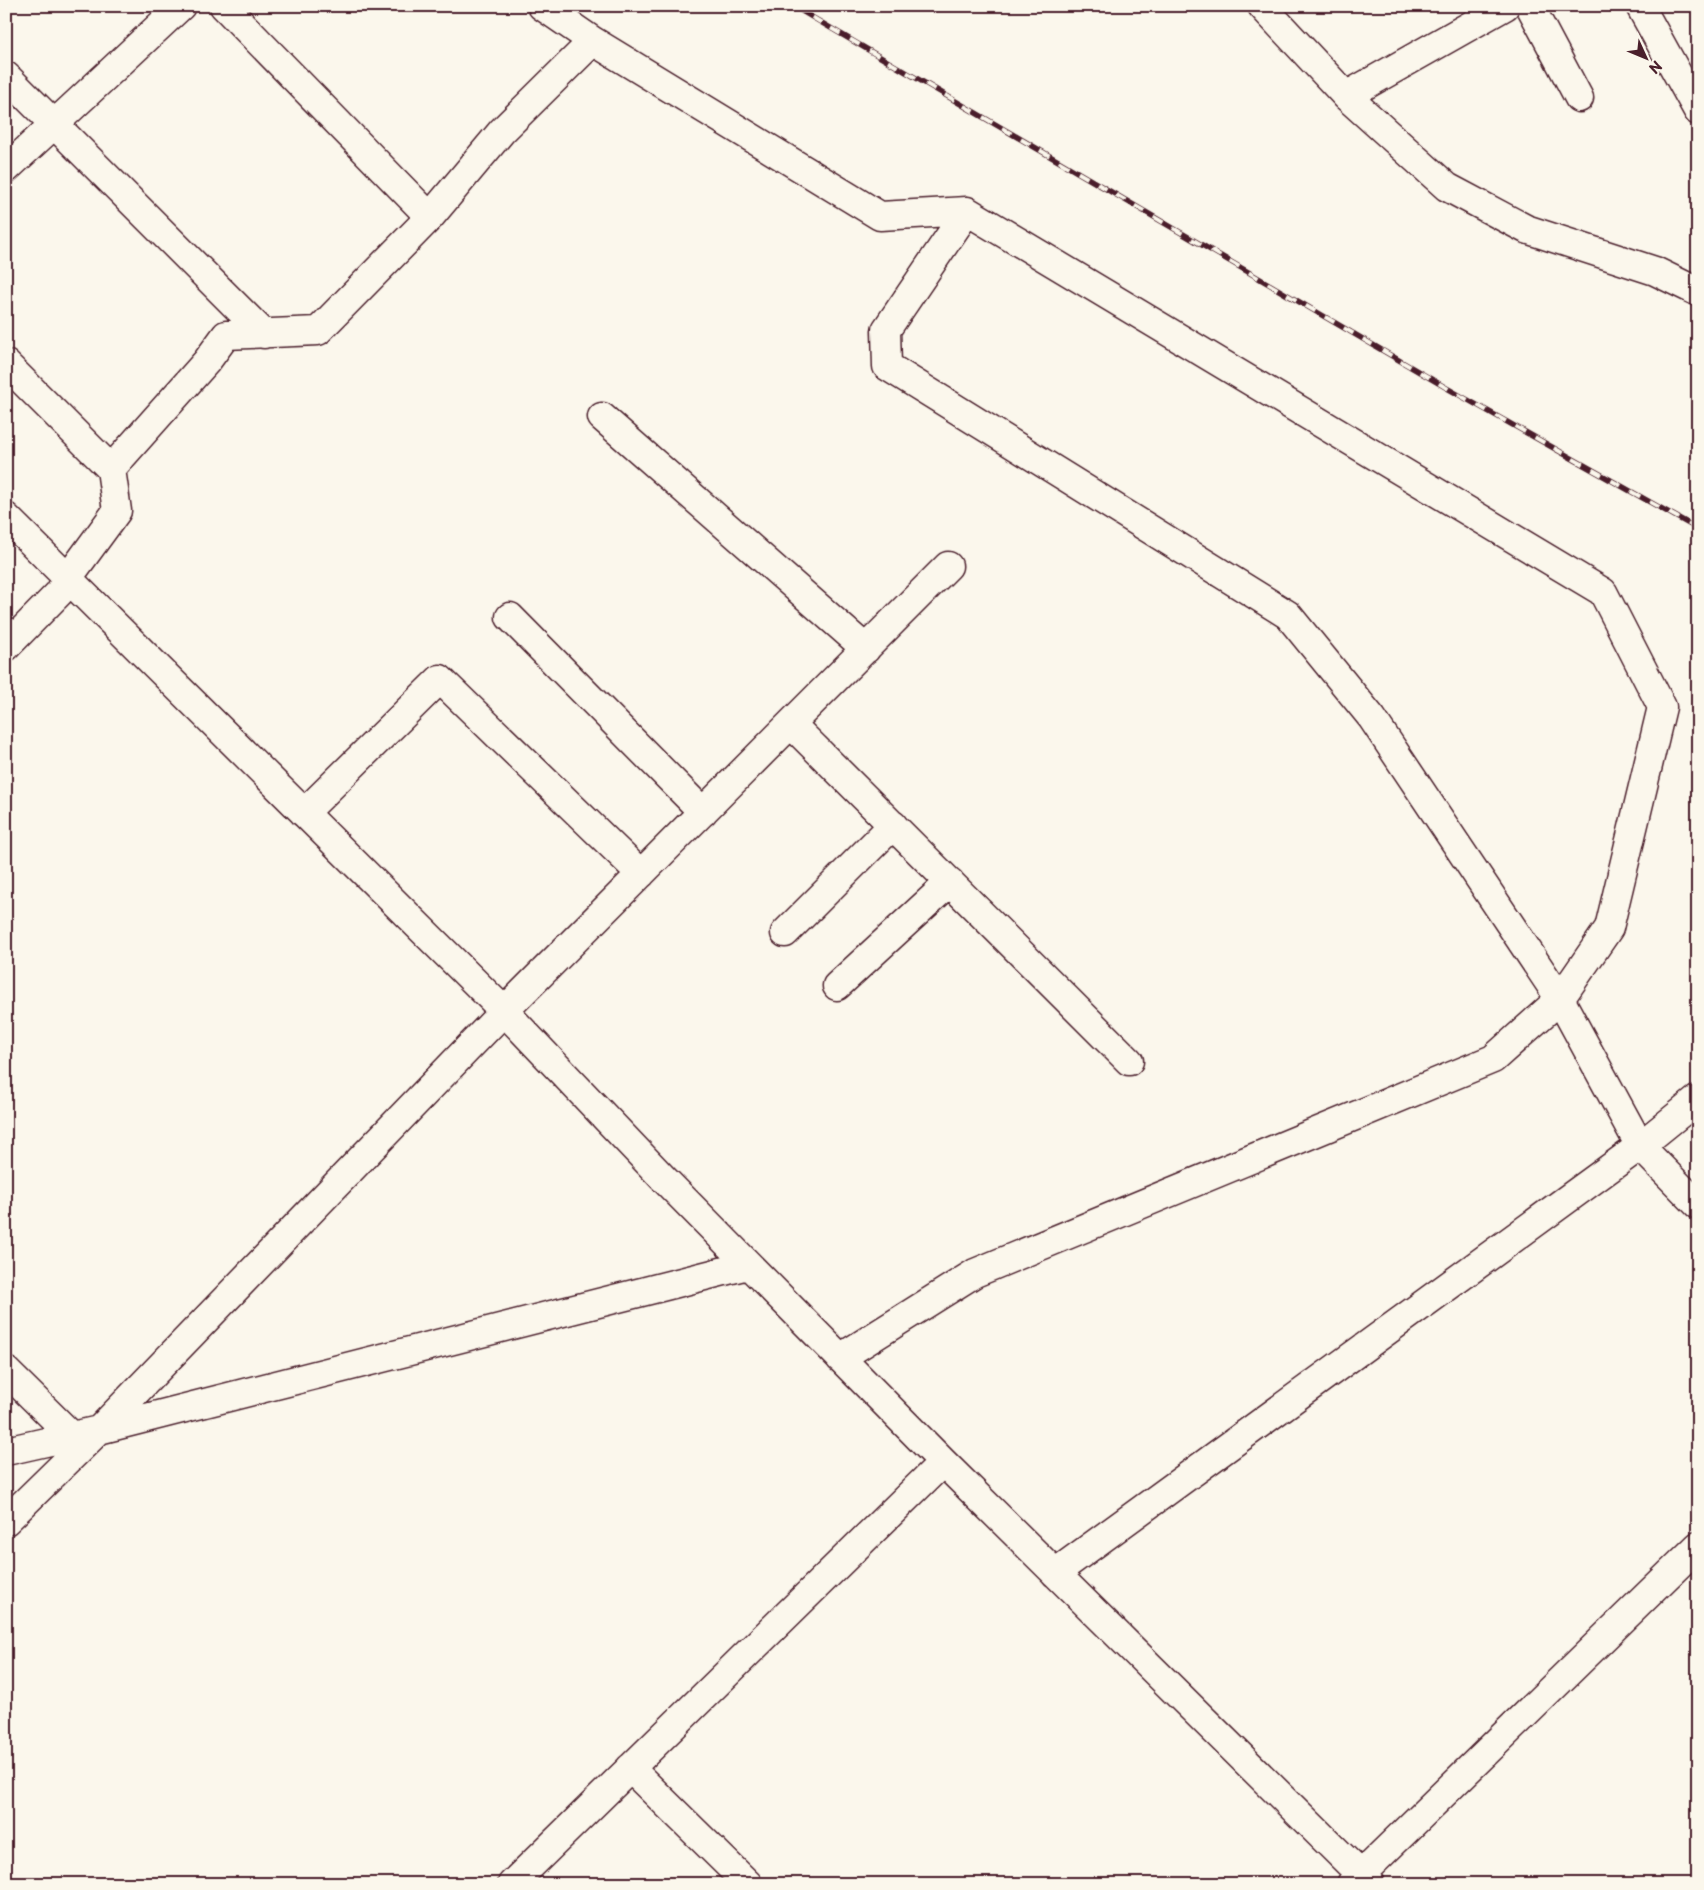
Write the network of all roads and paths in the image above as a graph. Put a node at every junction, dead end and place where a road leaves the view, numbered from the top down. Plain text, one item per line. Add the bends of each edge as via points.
1 (181, 6) edge
2 (224, 6) edge
3 (542, 6) edge
4 (1262, 6) edge
5 (1505, 6) edge
6 (1530, 6) edge
7 (1640, 6) edge
8 (592, 41) junction
9 (6, 76) edge
10 (1346, 96) junction
11 (1579, 98) dead end
12 (1698, 111) edge
13 (55, 124) junction
14 (6, 169) edge
15 (967, 210) junction
16 (430, 217) junction
17 (1698, 292) edge
18 (264, 334) junction
19 (6, 364) edge
20 (602, 417) dead end
21 (111, 469) junction
22 (6, 517) edge
23 (948, 566) dead end
24 (68, 578) junction
25 (510, 617) dead end
26 (6, 647) edge
27 (866, 649) junction
28 (791, 724) junction
29 (703, 812) junction
30 (304, 813) junction
31 (893, 825) junction
32 (641, 874) junction
33 (950, 882) junction
34 (785, 933) dead end
35 (837, 986) dead end
36 (1560, 999) junction
37 (504, 1011) junction
38 (1129, 1061) dead end
39 (1698, 1099) edge
40 (1640, 1146) junction
41 (1698, 1205) edge
42 (748, 1265) junction
43 (840, 1358) junction
44 (6, 1372) edge
45 (99, 1430) junction
46 (72, 1436) junction
47 (6, 1451) edge
48 (943, 1462) junction
49 (6, 1521) edge
50 (1698, 1546) edge
51 (1055, 1573) junction
52 (630, 1768) junction
53 (1360, 1880) edge
54 (512, 1884) edge
55 (748, 1884) edge

1 - 13 street
2 - 16 street
3 - 8 street
4 - 10 street
5 - 10 street
6 - 11 street
7 - 12 street
8 - 15 street via 880,216
8 - 16 street via 502,131
9 - 13 street
10 - 17 street via 1447,187 1526,229 1655,271
13 - 14 street
13 - 18 street
15 - 36 street via 886,330 887,366 1288,615 1372,718
15 - 36 street via 1603,592 1662,707 1609,928
16 - 18 street via 318,331
18 - 21 street via 226,335 207,361
19 - 21 street
20 - 27 street
21 - 24 street via 117,511
22 - 24 street
23 - 27 street
24 - 26 street via 59,593
24 - 30 street
25 - 29 street
27 - 28 street
28 - 29 street
28 - 31 street
29 - 32 street
30 - 32 street via 440,679
30 - 37 street
31 - 33 street
31 - 34 street
32 - 37 street
33 - 35 street
33 - 38 street
36 - 40 street
36 - 43 street via 1493,1059 975,1273
37 - 42 street
37 - 45 street
39 - 40 street
40 - 41 street
40 - 51 street
42 - 43 street
42 - 45 street
43 - 48 street
44 - 46 street
45 - 46 street
45 - 49 street
46 - 47 street
48 - 51 street
48 - 52 street
50 - 53 street
51 - 53 street
52 - 54 street
52 - 55 street

